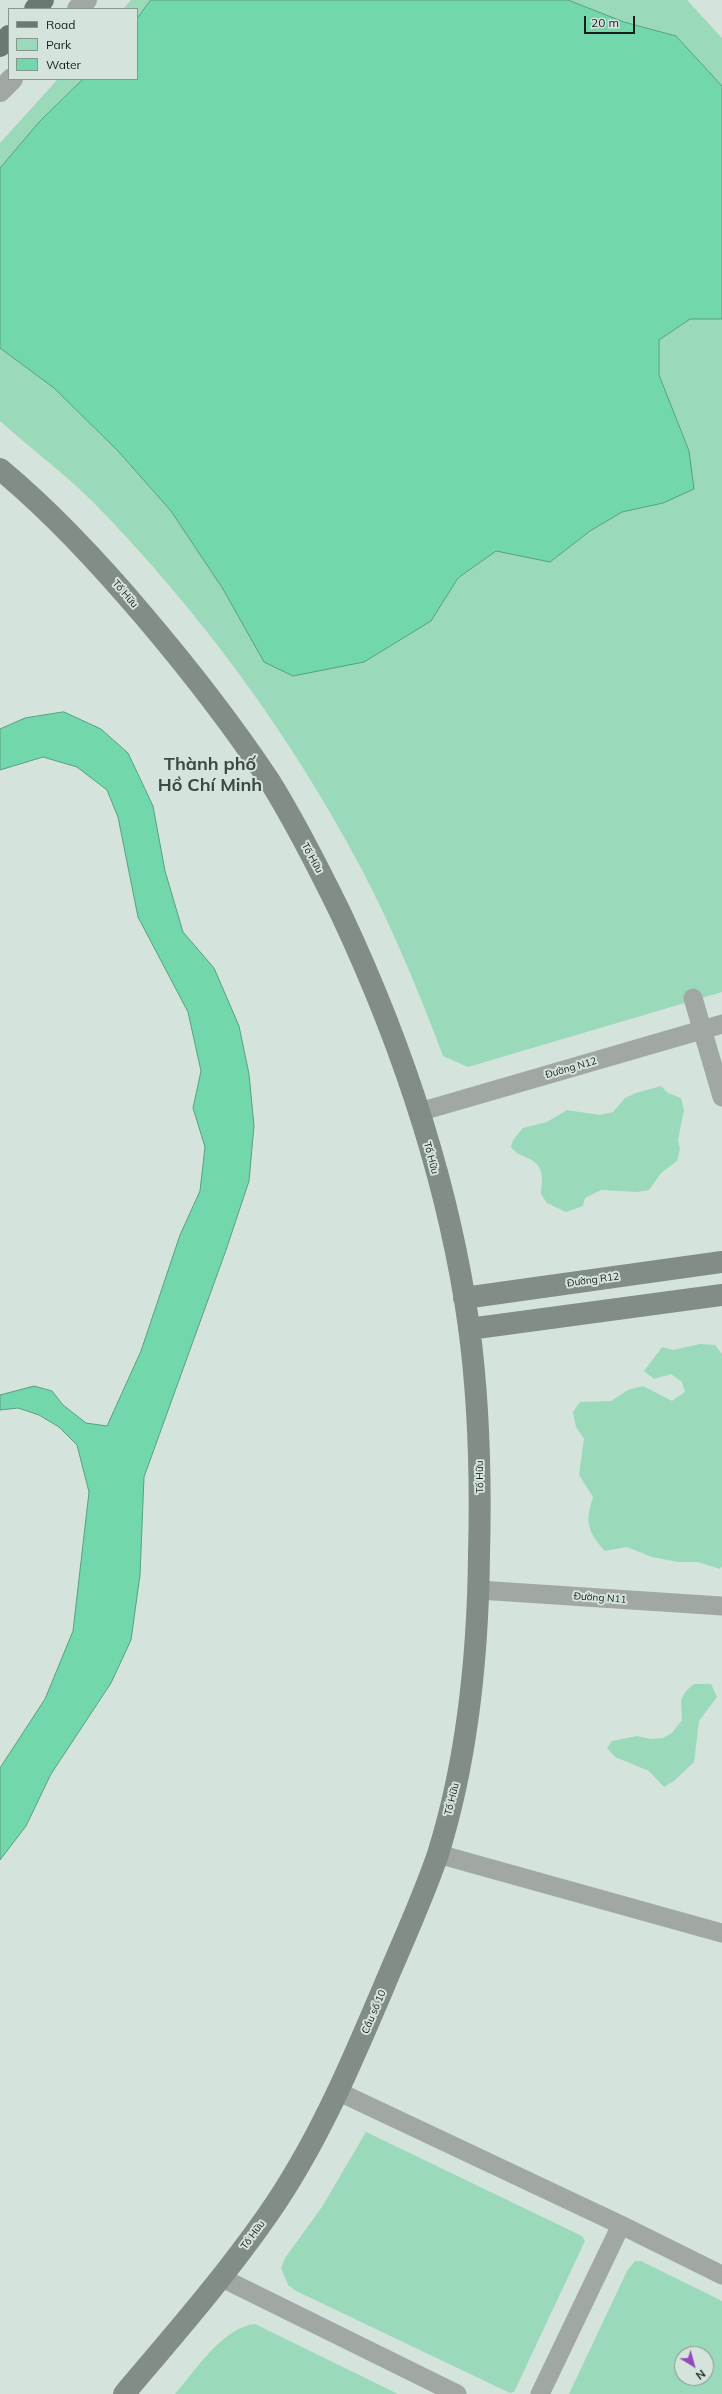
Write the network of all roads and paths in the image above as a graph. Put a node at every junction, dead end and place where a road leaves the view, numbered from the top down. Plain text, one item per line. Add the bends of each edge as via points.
1 (43, 0) edge
2 (86, 0) edge
3 (36, 8) edge
4 (79, 8) edge
5 (8, 37) edge
6 (0, 46) edge
7 (11, 80) edge
8 (0, 91) edge
9 (0, 469) edge
10 (693, 998) dead end
11 (722, 1024) edge
12 (703, 1029) junction
13 (722, 1097) edge
14 (419, 1112) junction
15 (722, 1262) edge
16 (722, 1295) edge
17 (464, 1298) junction
18 (469, 1329) junction
19 (479, 1590) junction
20 (722, 1606) edge
21 (438, 1854) junction
22 (722, 1933) edge
23 (393, 1965) joint
24 (354, 2059) joint
25 (339, 2092) junction
26 (621, 2225) junction
27 (722, 2275) edge
28 (222, 2278) junction
29 (124, 2394) edge
30 (458, 2394) edge
31 (540, 2394) edge

1 - 3 main road
2 - 4 street
5 - 6 main road
7 - 8 street
9 - 14 main road, Tố Hữu via 44,508 116,584 204,690 269,780 324,879 364,963 394,1038
10 - 12 street
11 - 12 street, Đường N12
12 - 13 street
12 - 14 street, Đường N12
14 - 17 main road, Tố Hữu via 457,1257
15 - 17 main road, Đường R12
16 - 18 main road
17 - 18 main road, Tố Hữu
18 - 19 main road, Tố Hữu via 480,1481
19 - 20 street, Đường N11
19 - 21 main road, Tố Hữu via 466,1730 454,1794
21 - 22 street
21 - 23 main road, Tố Hữu
23 - 24 main road, Cầu số 10
24 - 25 main road, Tố Hữu
25 - 26 street
25 - 28 main road, Tố Hữu via 307,2153 274,2206
26 - 27 street
26 - 31 street
28 - 29 main road, Tố Hữu
28 - 30 street

